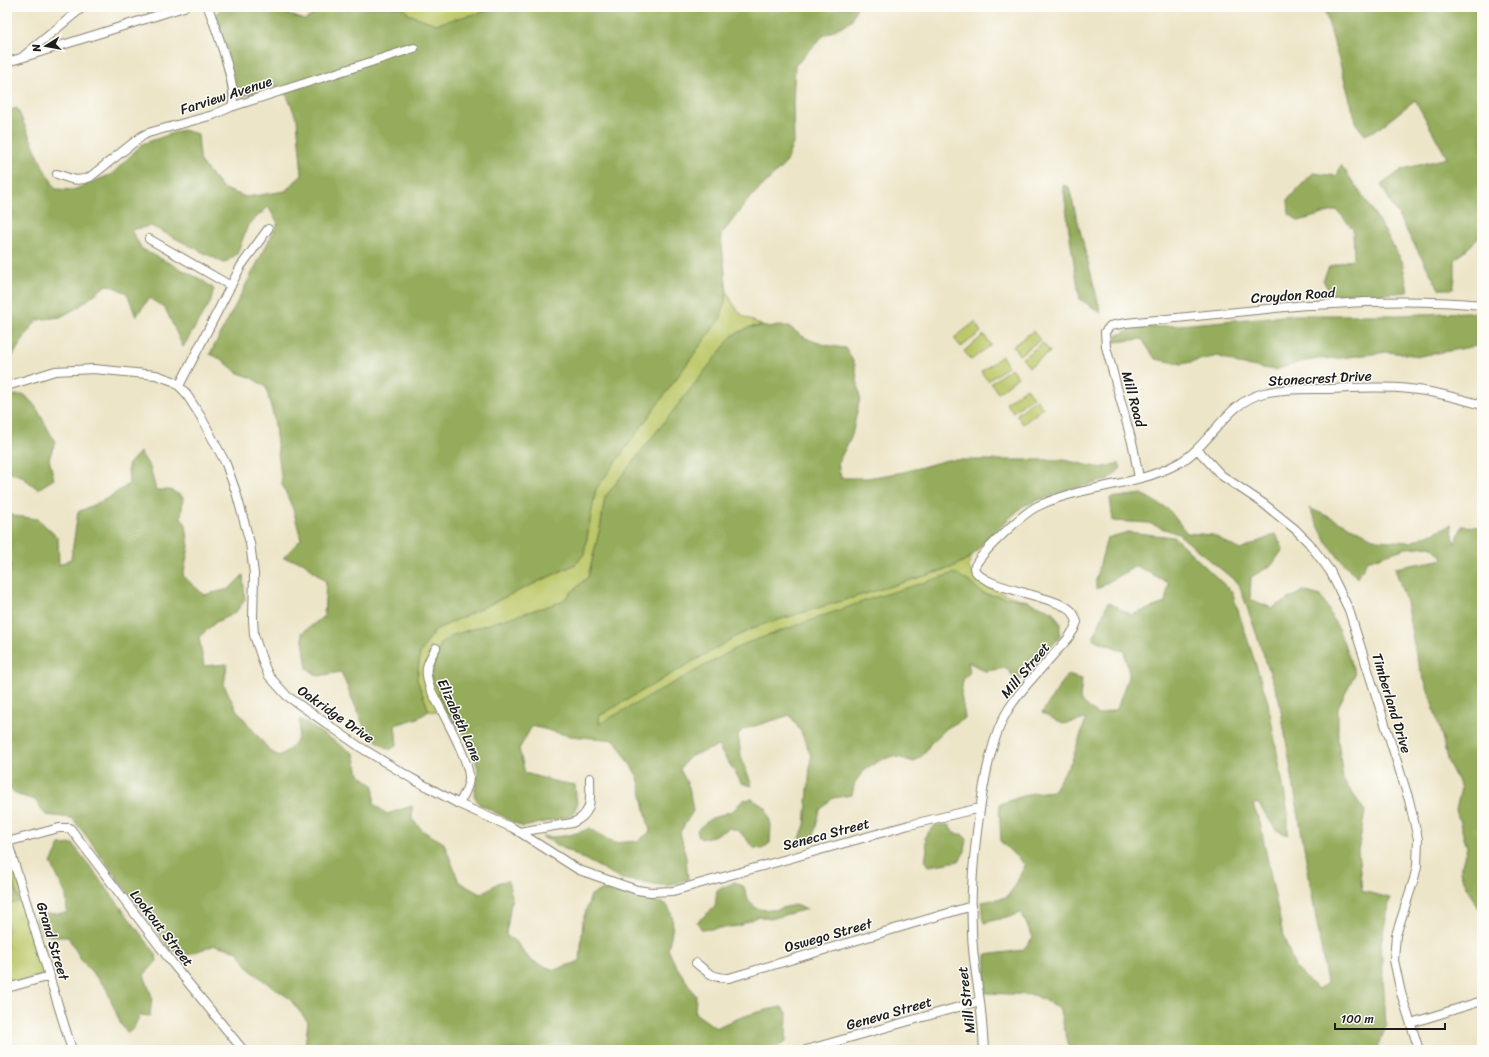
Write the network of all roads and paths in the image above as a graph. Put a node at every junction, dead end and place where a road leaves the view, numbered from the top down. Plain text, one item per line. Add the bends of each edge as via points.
1 (83, 7) edge
2 (184, 7) edge
3 (208, 7) edge
4 (414, 48) dead end
5 (21, 58) junction
6 (7, 62) edge
7 (231, 107) junction
8 (57, 174) dead end
9 (268, 229) dead end
10 (149, 240) dead end
11 (231, 286) junction
12 (1482, 305) edge
13 (1107, 328) joint
14 (7, 386) edge
15 (179, 386) junction
16 (1482, 405) edge
17 (1197, 449) junction
18 (1139, 478) junction
19 (436, 648) dead end
20 (590, 778) dead end
21 (459, 804) junction
22 (980, 808) junction
23 (519, 832) junction
24 (7, 841) edge
25 (681, 888) joint
26 (972, 906) junction
27 (696, 962) dead end
28 (50, 976) junction
29 (7, 988) edge
30 (980, 1001) junction
31 (1482, 1001) edge
32 (1411, 1023) junction
33 (72, 1050) edge
34 (243, 1050) edge
35 (806, 1050) edge
36 (984, 1050) edge
37 (1419, 1050) edge

1 - 5 street
2 - 5 street
3 - 7 street via 234,94
4 - 7 street, Farview Avenue
5 - 6 street
7 - 8 street, Farview Avenue via 213,115 142,136 82,181
9 - 11 street via 241,266
10 - 11 street
11 - 15 street
12 - 13 street, Croydon Road via 1401,301 1306,305 1126,323
13 - 18 street, Mill Road via 1106,348 1133,446
14 - 15 street, Oakridge Drive via 55,371 89,369 156,375
15 - 21 street, Oakridge Drive via 202,417 226,464 236,492 250,543 254,574 254,635 269,676 298,705 360,747
16 - 17 street, Stonecrest Drive via 1437,393 1408,389 1311,389 1265,393 1244,401 1228,414
17 - 18 street, Stonecrest Drive via 1165,470
17 - 32 street, Timberland Drive via 1221,475 1264,504 1304,538 1330,571 1349,610 1409,800 1418,839 1414,879 1394,947 1397,978
18 - 22 street, Mill Street via 1071,494 1038,506 996,540 974,568 977,575 985,580 1046,598 1069,608 1076,622 1071,635 1015,699 1007,712 996,734 987,766
19 - 21 street, Elizabeth Lane via 428,660 426,676 468,767 469,777
20 - 23 street via 588,812 580,820
21 - 23 street, Oakridge Drive
22 - 25 street, Seneca Street
22 - 26 street, Mill Street via 973,866
23 - 25 street, Oakridge Drive via 579,870 607,881 651,892
24 - 28 street, Grand Street
24 - 34 street, Lookout Street via 59,828 70,828 173,964
26 - 27 street, Oswego Street via 729,978 718,978
26 - 30 street, Mill Street via 974,964
28 - 29 street
28 - 33 street, Grand Street
30 - 35 street, Geneva Street
30 - 36 street, Mill Street
31 - 32 street
32 - 37 street, Timberland Drive

